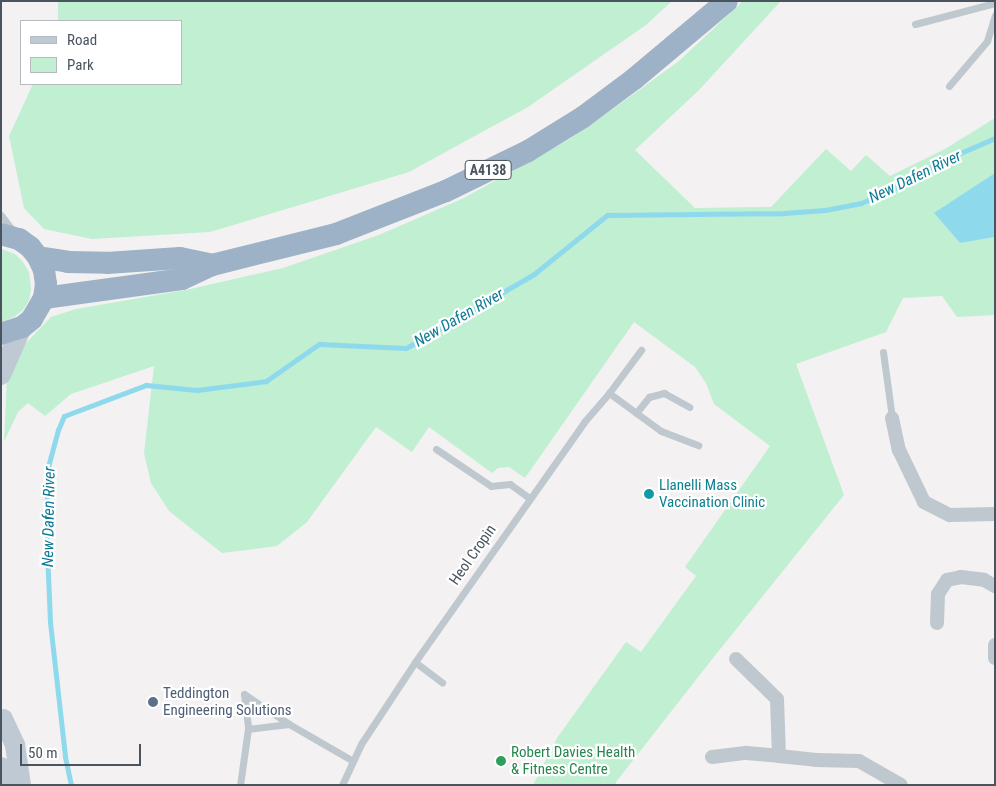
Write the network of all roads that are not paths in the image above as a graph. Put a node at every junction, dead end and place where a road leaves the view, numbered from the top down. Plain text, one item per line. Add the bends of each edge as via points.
1 (727, 1) edge
2 (995, 4) edge
3 (995, 15) edge
4 (915, 24) dead end
5 (949, 86) dead end
6 (1, 215) edge
7 (10, 237) edge
8 (38, 257) junction
9 (212, 265) junction
10 (44, 298) junction
11 (22, 327) junction
12 (1, 334) edge
13 (641, 350) dead end
14 (883, 352) dead end
15 (1, 375) edge
16 (609, 393) junction
17 (689, 407) dead end
18 (636, 413) junction
19 (892, 418) joint
20 (698, 445) dead end
21 (436, 448) dead end
22 (529, 498) junction
23 (995, 514) edge
24 (995, 586) edge
25 (937, 623) dead end
26 (995, 644) edge
27 (736, 658) dead end
28 (995, 658) edge
29 (415, 662) junction
30 (442, 682) dead end
31 (2, 719) edge
32 (289, 724) junction
33 (248, 729) junction
34 (712, 756) dead end
35 (779, 756) junction
36 (353, 761) junction
37 (1, 767) edge
38 (5, 785) edge
39 (21, 785) edge
40 (240, 785) edge
41 (342, 785) edge
42 (901, 785) edge

1 - 9 highway, A4138 via 634,79 528,151 446,191 370,222 270,252
2 - 4 lane
3 - 5 lane via 987,41
6 - 7 lane
7 - 8 highway via 30,247
8 - 9 highway, A4138 via 106,263 180,258
8 - 10 highway via 44,270
9 - 10 highway, A4138 via 182,279
10 - 11 highway via 36,314
11 - 12 highway
11 - 15 main road
13 - 16 lane, Heol Cropin
14 - 19 lane
16 - 18 lane
16 - 22 lane, Heol Cropin
17 - 18 lane via 664,393 649,397
18 - 20 lane via 660,431
19 - 23 street via 899,450 924,502 950,515
21 - 22 lane via 491,486 510,484
22 - 29 lane, Heol Cropin
24 - 25 street via 984,580 961,577 947,580 938,594
26 - 28 street
27 - 35 street via 777,699
29 - 30 lane
29 - 36 lane, Heol Cropin
31 - 39 main road via 15,744
32 - 33 lane
32 - 33 lane via 244,694
32 - 36 lane
33 - 40 lane
34 - 35 street via 746,753
35 - 42 street via 859,761
36 - 41 lane, Heol Cropin
37 - 38 main road

